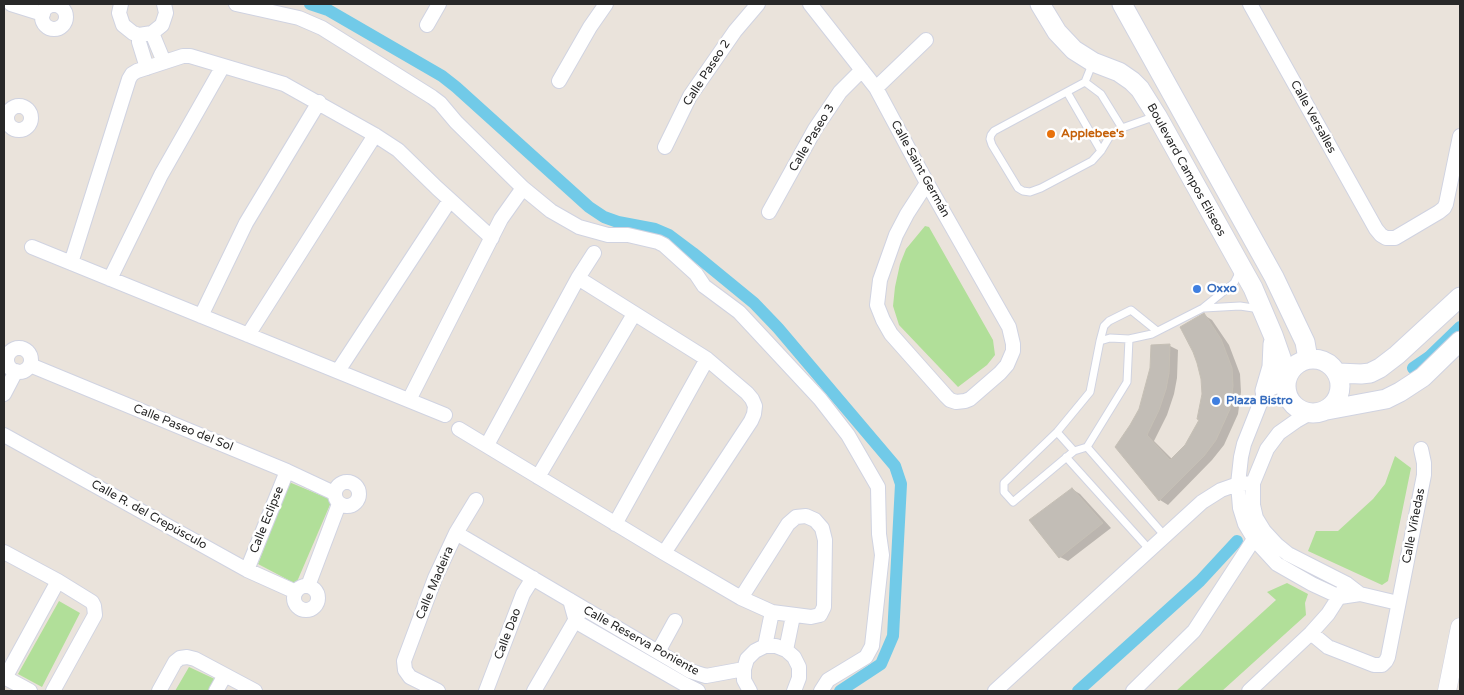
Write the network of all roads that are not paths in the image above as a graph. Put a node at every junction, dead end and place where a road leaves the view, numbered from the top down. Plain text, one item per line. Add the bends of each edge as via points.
1 (11, 4) edge
2 (121, 4) edge
3 (164, 4) edge
4 (236, 4) edge
5 (439, 4) edge
6 (606, 4) edge
7 (758, 4) edge
8 (810, 4) edge
9 (1040, 4) edge
10 (1122, 4) edge
11 (1250, 4) edge
12 (43, 14) dead end
13 (427, 25) dead end
14 (146, 34) junction
15 (926, 40) dead end
16 (164, 62) junction
17 (1093, 62) junction
18 (223, 66) junction
19 (147, 68) junction
20 (862, 70) junction
21 (559, 81) dead end
22 (1085, 82) junction
23 (876, 88) junction
24 (1067, 92) junction
25 (319, 102) junction
26 (1157, 116) junction
27 (1122, 128) junction
28 (375, 134) junction
29 (1460, 136) edge
30 (665, 147) dead end
31 (1100, 151) junction
32 (927, 183) junction
33 (523, 188) junction
34 (450, 200) junction
35 (770, 212) dead end
36 (492, 238) junction
37 (32, 247) dead end
38 (594, 253) dead end
39 (71, 263) junction
40 (1240, 267) junction
41 (578, 278) junction
42 (110, 279) junction
43 (1460, 298) edge
44 (1203, 308) junction
45 (1263, 310) junction
46 (634, 314) junction
47 (201, 316) junction
48 (1158, 331) junction
49 (248, 335) junction
50 (1273, 335) junction
51 (1129, 339) junction
52 (1100, 341) junction
53 (1460, 341) edge
54 (6, 356) edge
55 (1308, 358) junction
56 (707, 359) junction
57 (30, 366) junction
58 (16, 371) junction
59 (338, 371) junction
60 (1338, 373) junction
61 (1286, 379) junction
62 (1265, 391) junction
63 (4, 394) edge
64 (409, 400) junction
65 (1319, 411) junction
66 (445, 415) dead end
67 (459, 429) dead end
68 (1057, 432) junction
69 (4, 435) edge
70 (487, 445) junction
71 (1087, 447) junction
72 (1421, 449) dead end
73 (1074, 451) junction
74 (1066, 457) junction
75 (287, 471) junction
76 (538, 477) junction
77 (1253, 483) junction
78 (1238, 484) junction
79 (476, 500) dead end
80 (615, 524) junction
81 (456, 533) junction
82 (1164, 536) junction
83 (1254, 539) junction
84 (1150, 549) junction
85 (4, 552) edge
86 (664, 553) junction
87 (1288, 554) junction
88 (1277, 564) junction
89 (247, 570) junction
90 (533, 578) junction
91 (58, 581) junction
92 (1347, 584) junction
93 (302, 589) joint
94 (1360, 594) junction
95 (1340, 597) junction
96 (741, 598) junction
97 (1398, 604) junction
98 (772, 612) junction
99 (579, 613) junction
100 (793, 616) junction
101 (675, 621) dead end
102 (1460, 627) edge
103 (1312, 633) junction
104 (765, 646) junction
105 (786, 650) junction
106 (658, 652) junction
107 (744, 669) junction
108 (225, 675) junction
109 (4, 678) edge
110 (30, 691) edge
111 (53, 691) edge
112 (159, 691) edge
113 (216, 691) edge
114 (254, 691) edge
115 (438, 691) edge
116 (486, 691) edge
117 (534, 691) edge
118 (698, 691) edge
119 (746, 691) edge
120 (794, 691) edge
121 (821, 691) edge
122 (995, 691) edge
123 (1133, 691) edge
124 (1249, 691) edge
125 (1447, 691) edge

1 - 12 street
2 - 14 street via 119,13 123,25 133,33
3 - 14 street via 166,13 162,25
4 - 33 street via 300,18 322,28 432,97
5 - 13 street
6 - 21 street
7 - 30 street, Calle Paseo 2 via 690,96
8 - 20 street, Calle Saint Germán
9 - 17 main road, Boulevard Campos Eliseos via 1065,41
10 - 55 main road, Boulevard Campos Eliseos via 1274,277 1305,342
11 - 29 street, Calle Versalles via 1381,235 1395,238 1444,208
14 - 16 street
14 - 19 street via 139,42
15 - 23 street
16 - 18 street via 190,56
16 - 19 street
17 - 22 lane
17 - 26 main road, Boulevard Campos Eliseos via 1132,81
18 - 25 street via 284,84
18 - 42 street via 161,175
19 - 39 street via 132,74 129,79
20 - 23 street, Calle Saint Germán
20 - 35 street, Calle Paseo 3 via 840,92 815,129
22 - 24 lane
22 - 27 lane via 1101,94
23 - 32 street, Calle Saint Germán
24 - 31 lane
24 - 31 lane via 994,131 990,139 992,145 1018,188 1030,192 1092,161
25 - 28 street
25 - 47 street via 246,223
26 - 27 lane
26 - 40 main road, Boulevard Campos Eliseos
27 - 31 lane via 1110,136
28 - 34 street via 398,150
28 - 49 street
32 - 32 street, Calle Saint Germán via 896,235 880,280 877,305 891,334 946,396 956,402 965,401 1007,365 1013,344 1009,327
33 - 36 street
33 - 121 street via 551,211 579,227 664,245 696,274 704,286 739,312 820,399 848,435 878,486 882,555 872,646 866,657 828,680
34 - 36 street
34 - 59 street
36 - 64 street
37 - 39 street
38 - 41 street
39 - 42 street
40 - 44 lane via 1234,283
40 - 45 main road, Boulevard Campos Eliseos
41 - 46 street
41 - 70 street
42 - 47 street
43 - 60 main road via 1380,368 1370,373
44 - 45 lane via 1240,306
44 - 48 lane
45 - 50 main road, Boulevard Campos Eliseos
46 - 56 street
46 - 76 street
47 - 49 street
48 - 51 lane
48 - 52 lane via 1131,310 1109,321 1104,326
49 - 59 street
50 - 61 main road, Boulevard Campos Eliseos
50 - 62 main road via 1272,367
51 - 52 lane
51 - 71 lane via 1127,382
52 - 68 lane via 1090,392
53 - 65 main road via 1423,377 1386,399
54 - 57 street via 16,348 24,349 31,358
54 - 58 street via 8,364
55 - 60 main road via 1325,361
55 - 61 main road via 1292,367
56 - 80 street
56 - 86 street via 747,393 752,399 754,414
57 - 58 street via 24,371
57 - 75 street, Calle Paseo del Sol
58 - 63 street
59 - 64 street
60 - 65 main road via 1341,389 1338,397 1334,404
61 - 62 street
61 - 65 main road via 1286,391 1294,406 1302,411
62 - 78 street via 1244,444
64 - 66 street
65 - 77 street via 1296,420 1279,433 1267,449
67 - 70 street
68 - 73 lane
68 - 74 lane via 1004,483 1004,492 1013,502
69 - 89 street, Calle R. del Crepúsculo
70 - 76 street
71 - 73 lane
71 - 82 lane
72 - 97 street, Calle Viñedas via 1424,475
73 - 74 lane
74 - 84 lane
75 - 89 street, Calle Eclipse
75 - 93 street, Calle Paseo del Sol via 337,498
76 - 80 street
77 - 78 street
77 - 87 street via 1252,505 1256,518 1264,531
78 - 82 street via 1202,502
78 - 83 street via 1240,508
79 - 81 street, Calle Madeira
80 - 86 street
81 - 90 street, Calle Reserva Poniente
81 - 115 street, Calle Madeira via 404,661 410,677
82 - 84 street
83 - 88 street
83 - 123 street via 1194,631
84 - 122 street
85 - 91 street
86 - 96 street
87 - 88 street
87 - 92 street
88 - 95 street
89 - 93 street, Calle R. del Crepúsculo
90 - 99 street, Calle Reserva Poniente via 570,600
90 - 116 street, Calle Dao via 523,594
91 - 109 street
91 - 111 street via 92,602 95,615
92 - 94 street
92 - 95 street
94 - 95 street
94 - 97 street
95 - 103 street
96 - 98 street
96 - 100 street via 788,524 796,517 806,516 822,528 825,540 824,607 820,615
97 - 103 street, Calle Viñedas via 1388,657 1382,664 1374,665 1328,648
98 - 100 street
98 - 104 street
99 - 106 street, Calle Reserva Poniente
99 - 117 street
99 - 118 street, Calle Reserva Poniente via 580,624
100 - 105 street
101 - 106 street
102 - 125 street
103 - 124 street
104 - 105 street
104 - 107 street via 747,659
105 - 120 street via 799,667 800,678
106 - 107 street, Calle Reserva Poniente via 690,671 706,676
107 - 119 street
108 - 112 street via 195,659 180,658
108 - 113 street
108 - 114 street
109 - 110 street

